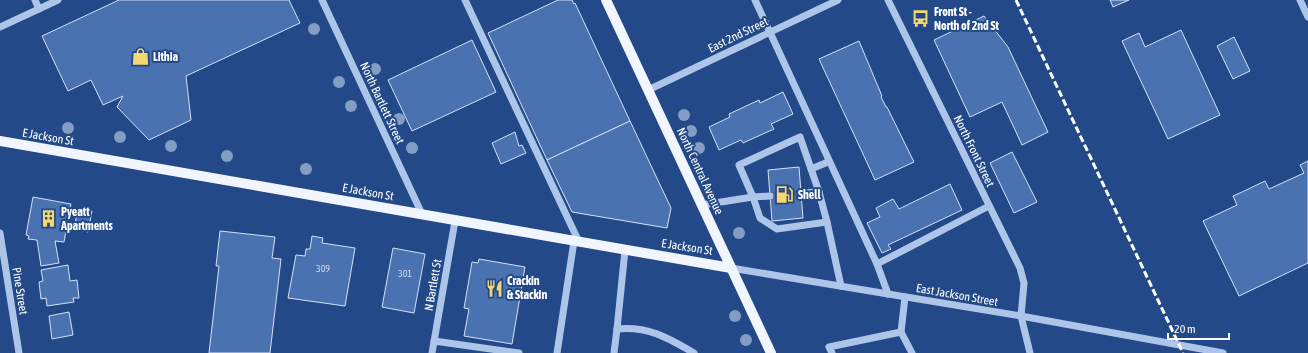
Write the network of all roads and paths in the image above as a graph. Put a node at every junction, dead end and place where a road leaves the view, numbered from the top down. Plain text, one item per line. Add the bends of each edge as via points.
1 (35, 0) edge
2 (58, 0) edge
3 (322, 0) edge
4 (465, 0) edge
5 (606, 0) edge
6 (755, 0) edge
7 (838, 0) edge
8 (888, 0) edge
9 (1300, 0) edge
10 (39, 9) junction
11 (1308, 18) edge
12 (0, 27) edge
13 (770, 32) junction
14 (648, 90) junction
15 (0, 142) edge
16 (828, 162) junction
17 (811, 169) junction
18 (819, 192) junction
19 (801, 193) tunnel mouth
20 (770, 196) tunnel mouth
21 (753, 197) junction
22 (702, 205) junction
23 (989, 206) junction
24 (422, 214) junction
25 (455, 221) junction
26 (827, 222) junction
27 (0, 233) edge
28 (577, 242) junction
29 (625, 250) junction
30 (876, 264) junction
31 (731, 268) junction
32 (841, 286) junction
33 (888, 294) junction
34 (905, 297) junction
35 (1021, 316) junction
36 (617, 329) junction
37 (901, 332) junction
38 (434, 341) junction
39 (19, 353) edge
40 (432, 353) edge
41 (519, 353) edge
42 (557, 353) edge
43 (614, 353) edge
44 (694, 353) edge
45 (771, 353) edge
46 (832, 353) edge
47 (912, 353) edge
48 (1030, 353) edge
49 (1223, 353) edge

1 - 10 street
2 - 10 street
3 - 24 street, North Bartlett Street
4 - 28 street
5 - 14 main road, North Central Avenue
6 - 13 street
7 - 13 street, East 2nd Street
8 - 23 street, North Front Street
9 - 11 street
10 - 12 street
13 - 14 street, East 2nd Street
13 - 16 street
14 - 22 main road, North Central Avenue
15 - 24 main road, E Jackson St
16 - 17 street
16 - 30 street
17 - 18 street
17 - 21 street via 800,137 739,165
18 - 19 street
18 - 26 street
20 - 21 street
21 - 22 street
21 - 26 street via 760,218 777,229
22 - 31 main road, North Central Avenue
23 - 30 street
23 - 35 street, North Front Street via 1020,268 1024,282
24 - 25 main road, E Jackson St
25 - 28 main road, E Jackson St
25 - 38 street, N Bartlett St
26 - 32 street
27 - 39 street, Pine Street
28 - 29 main road, E Jackson St
28 - 42 street
29 - 31 main road, E Jackson St
29 - 36 street
30 - 33 street
31 - 32 street, East Jackson Street
31 - 45 main road, North Central Avenue
32 - 33 street, East Jackson Street
33 - 34 street, East Jackson Street
34 - 35 street, East Jackson Street
34 - 37 street
35 - 48 street, North Front Street
35 - 49 street, East Jackson Street
36 - 43 street
36 - 44 street via 628,328 666,336
37 - 46 street via 829,348
37 - 47 street
38 - 40 street, N Bartlett St
38 - 41 street

